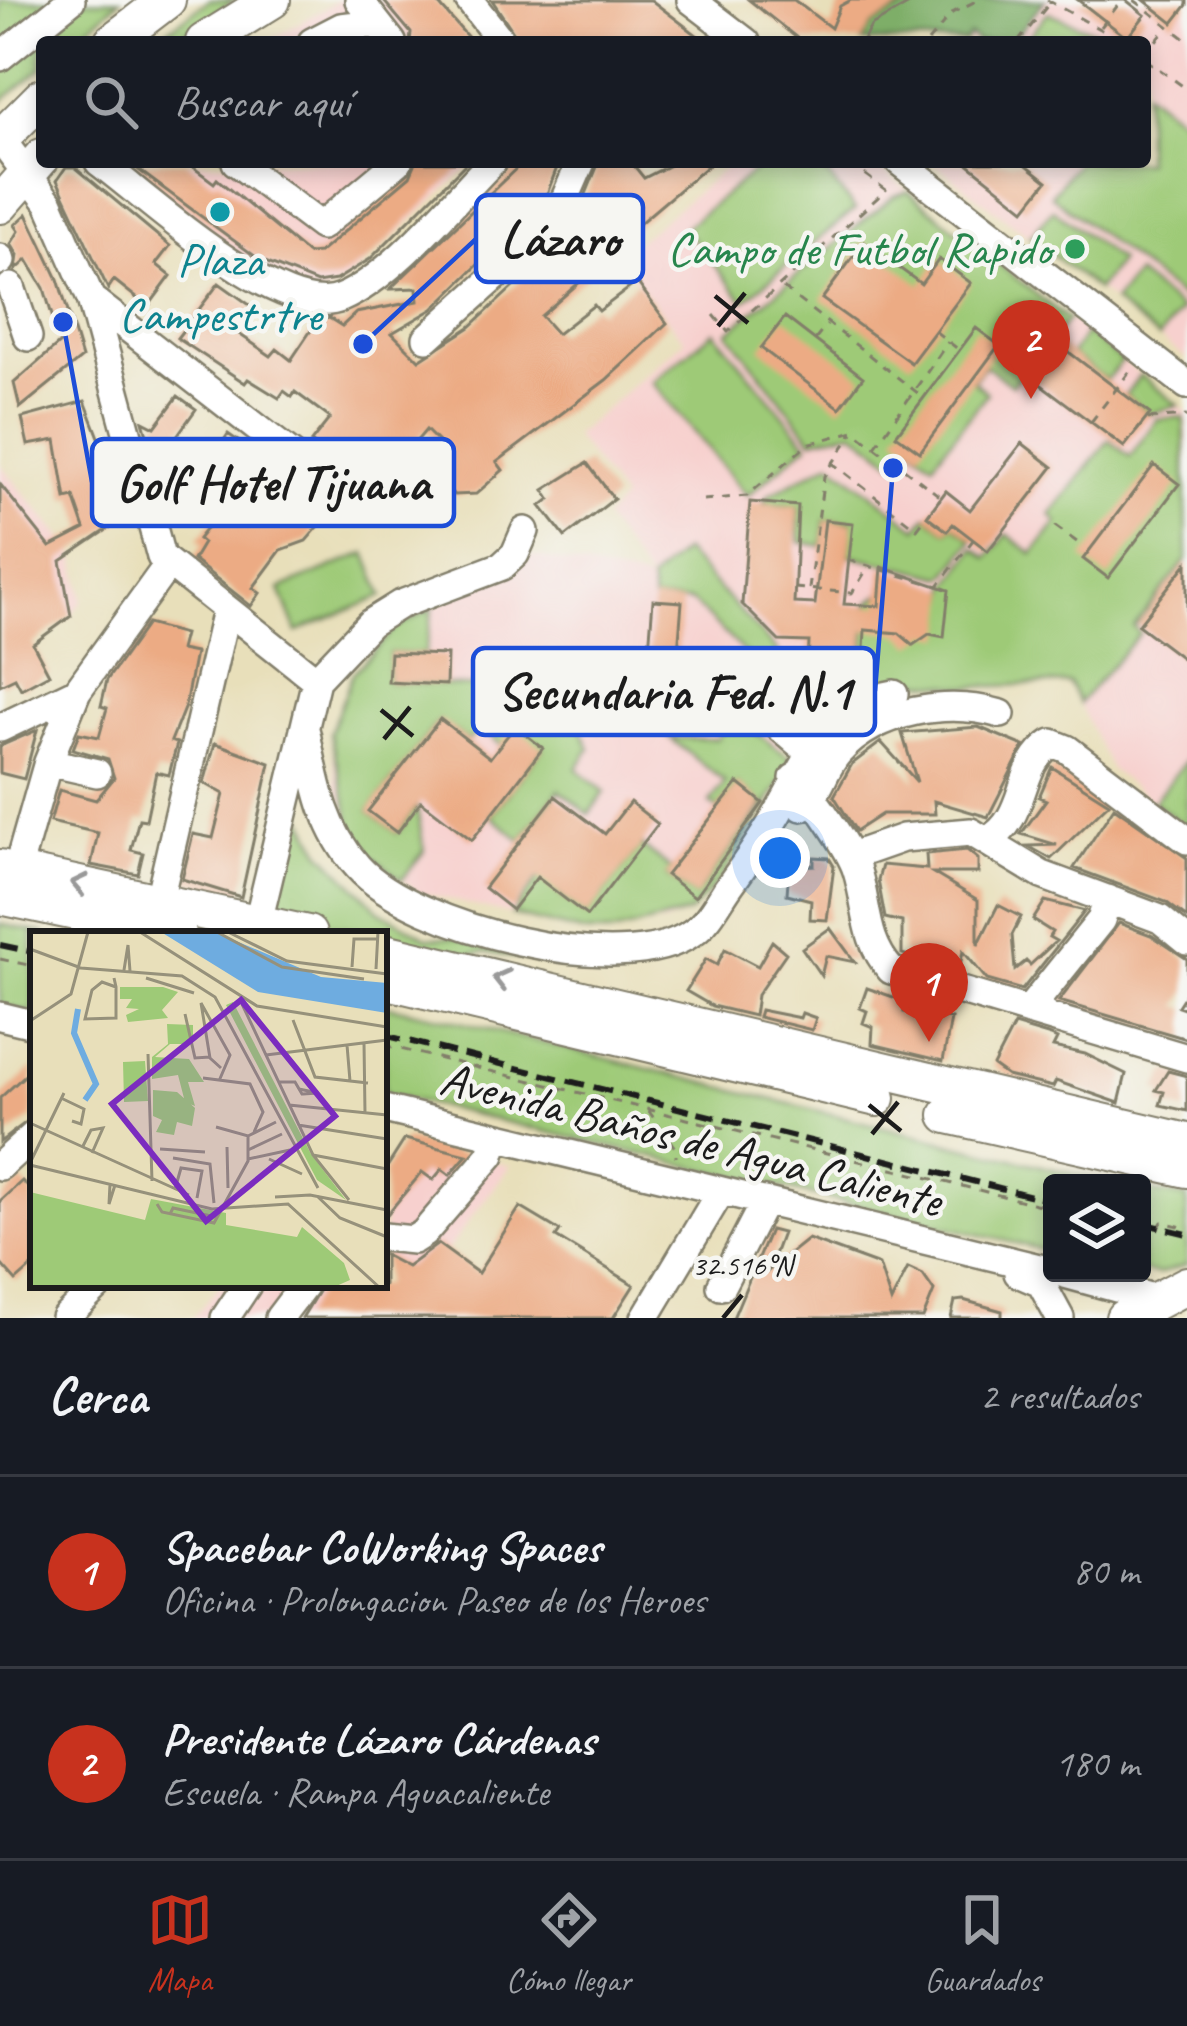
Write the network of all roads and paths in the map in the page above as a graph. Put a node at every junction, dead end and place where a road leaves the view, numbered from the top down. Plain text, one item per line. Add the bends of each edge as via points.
1 (71, 0) edge
2 (166, 0) edge
3 (272, 0) edge
4 (469, 0) edge
5 (692, 0) edge
6 (978, 0) edge
7 (1122, 0) edge
8 (1134, 0) edge
9 (1050, 1) edge
10 (336, 13) edge
11 (232, 22) edge
12 (375, 22) edge
13 (1168, 26) junction
14 (1100, 27) junction
15 (120, 36) edge
16 (497, 36) edge
17 (738, 36) edge
18 (933, 36) edge
19 (1023, 36) edge
20 (1114, 36) edge
21 (1187, 40) edge
22 (1151, 49) edge
23 (0, 57) edge
24 (1151, 61) edge
25 (1186, 87) edge
26 (36, 103) edge
27 (0, 138) edge
28 (35, 163) edge
29 (37, 168) edge
30 (107, 168) edge
31 (244, 168) edge
32 (392, 168) edge
33 (486, 168) edge
34 (578, 168) edge
35 (856, 168) edge
36 (908, 168) edge
37 (0, 206) edge
38 (4, 268) edge
39 (781, 286) junction
40 (91, 299) junction
41 (714, 315) dead end
42 (828, 323) junction
43 (934, 332) dead end
44 (28, 337) dead end
45 (427, 338) dead end
46 (815, 340) dead end
47 (948, 341) junction
48 (959, 350) dead end
49 (1137, 362) dead end
50 (1187, 385) edge
51 (911, 388) junction
52 (924, 398) dead end
53 (1187, 416) edge
54 (1090, 422) dead end
55 (854, 431) junction
56 (1111, 437) dead end
57 (875, 447) junction
58 (831, 463) junction
59 (946, 491) dead end
60 (941, 497) junction
61 (350, 500) dead end
62 (703, 500) dead end
63 (1055, 526) dead end
64 (525, 531) dead end
65 (974, 540) dead end
66 (1082, 545) dead end
67 (848, 560) dead end
68 (870, 564) junction
69 (167, 566) junction
70 (794, 588) dead end
71 (809, 589) junction
72 (226, 610) junction
73 (702, 662) dead end
74 (316, 680) junction
75 (76, 691) junction
76 (894, 694) dead end
77 (1001, 714) dead end
78 (0, 728) edge
79 (307, 733) junction
80 (809, 752) junction
81 (48, 762) junction
82 (97, 773) dead end
83 (804, 785) junction
84 (988, 840) junction
85 (1187, 840) edge
86 (853, 854) junction
87 (6, 878) edge
88 (1108, 898) junction
89 (159, 900) junction
90 (258, 922) junction
91 (169, 931) edge
92 (296, 931) edge
93 (1187, 941) edge
94 (387, 953) edge
95 (587, 956) junction
96 (0, 959) edge
97 (30, 965) edge
98 (387, 981) edge
99 (584, 999) junction
100 (1028, 1011) junction
101 (0, 1016) edge
102 (30, 1023) edge
103 (387, 1047) edge
104 (1187, 1058) edge
105 (646, 1108) junction
106 (387, 1110) edge
107 (496, 1138) junction
108 (30, 1139) edge
109 (1187, 1142) edge
110 (0, 1166) edge
111 (1187, 1169) edge
112 (675, 1180) junction
113 (721, 1191) junction
114 (765, 1201) junction
115 (1043, 1206) edge
116 (1187, 1228) edge
117 (1151, 1232) edge
118 (1155, 1233) junction
119 (1151, 1235) edge
120 (387, 1237) edge
121 (976, 1256) junction
122 (1043, 1269) edge
123 (1114, 1282) edge
124 (721, 1286) dead end
125 (96, 1288) edge
126 (245, 1288) edge
127 (302, 1288) edge
128 (1172, 1292) edge
129 (65, 1318) edge
130 (225, 1318) edge
131 (279, 1318) edge
132 (645, 1318) edge
133 (1060, 1318) edge
134 (1124, 1318) edge

1 - 23 street
2 - 15 main road
3 - 11 main road
4 - 16 street
5 - 17 street
6 - 18 path via 952,13
7 - 14 path
8 - 13 path
9 - 14 path
9 - 19 path
10 - 12 street
13 - 21 path
13 - 22 path
14 - 20 path
24 - 25 path
26 - 27 main road
27 - 28 street
28 - 37 main road
29 - 40 street
30 - 33 street via 269,287 312,302 342,298 372,278
31 - 32 street via 321,226
34 - 45 street via 554,224
35 - 39 path via 886,190
36 - 50 street
38 - 44 street
39 - 41 path via 728,332
39 - 42 path
40 - 61 street
40 - 69 street
42 - 46 path
42 - 51 path
43 - 47 path
47 - 48 path
47 - 51 path
49 - 54 path
51 - 52 path
51 - 57 path
53 - 56 path via 1146,418 1124,447
55 - 57 path
55 - 58 path
55 - 62 path via 808,444 747,496
57 - 60 path
58 - 60 path via 917,529
58 - 71 path
59 - 60 path
63 - 66 path
64 - 74 street via 502,566 399,605 370,623
65 - 68 path via 938,586
67 - 68 path
68 - 71 path via 852,593
69 - 72 street
69 - 75 street
70 - 71 path
72 - 74 street
72 - 89 street
73 - 80 street
74 - 79 street
75 - 78 street
75 - 81 street
76 - 80 street via 842,717
77 - 83 street via 958,708 894,716
79 - 90 street
79 - 95 street via 328,823 387,893 452,922
80 - 83 street
81 - 82 street
81 - 87 street
83 - 86 street
83 - 95 street via 698,928 648,949
83 - 95 street via 702,939 649,963
84 - 85 street via 1014,818 1037,757 1052,743
84 - 86 street via 958,831
84 - 88 street via 1042,875
86 - 100 street via 870,934 891,970
89 -> 87 main road
87 - 91 main road
88 - 93 street
88 - 100 street via 1101,920
89 - 90 main road
90 - 92 main road
99 -> 94 main road
95 - 99 street
96 - 97 path
98 - 111 main road
99 - 109 main road
100 - 104 street
101 - 102 street
103 - 105 path
105 - 112 path via 676,1149
105 - 115 path
106 - 107 street, Avenida Baños de Agua Caliente
107 - 112 street, Avenida Baños de Agua Caliente
107 - 120 street via 424,1233
108 - 110 street
112 - 113 street, Avenida Baños de Agua Caliente
113 - 114 street, Avenida Baños de Agua Caliente
113 - 132 street
114 - 121 street, Avenida Baños de Agua Caliente
114 - 124 street
116 - 118 path via 1162,1222
117 - 118 path
118 - 119 path
121 - 122 street, Avenida Baños de Agua Caliente
121 - 133 street, Avenida Baños de Agua Caliente via 1040,1282
123 - 128 street
125 - 129 street
126 - 130 street
127 - 131 street
128 - 134 main road

